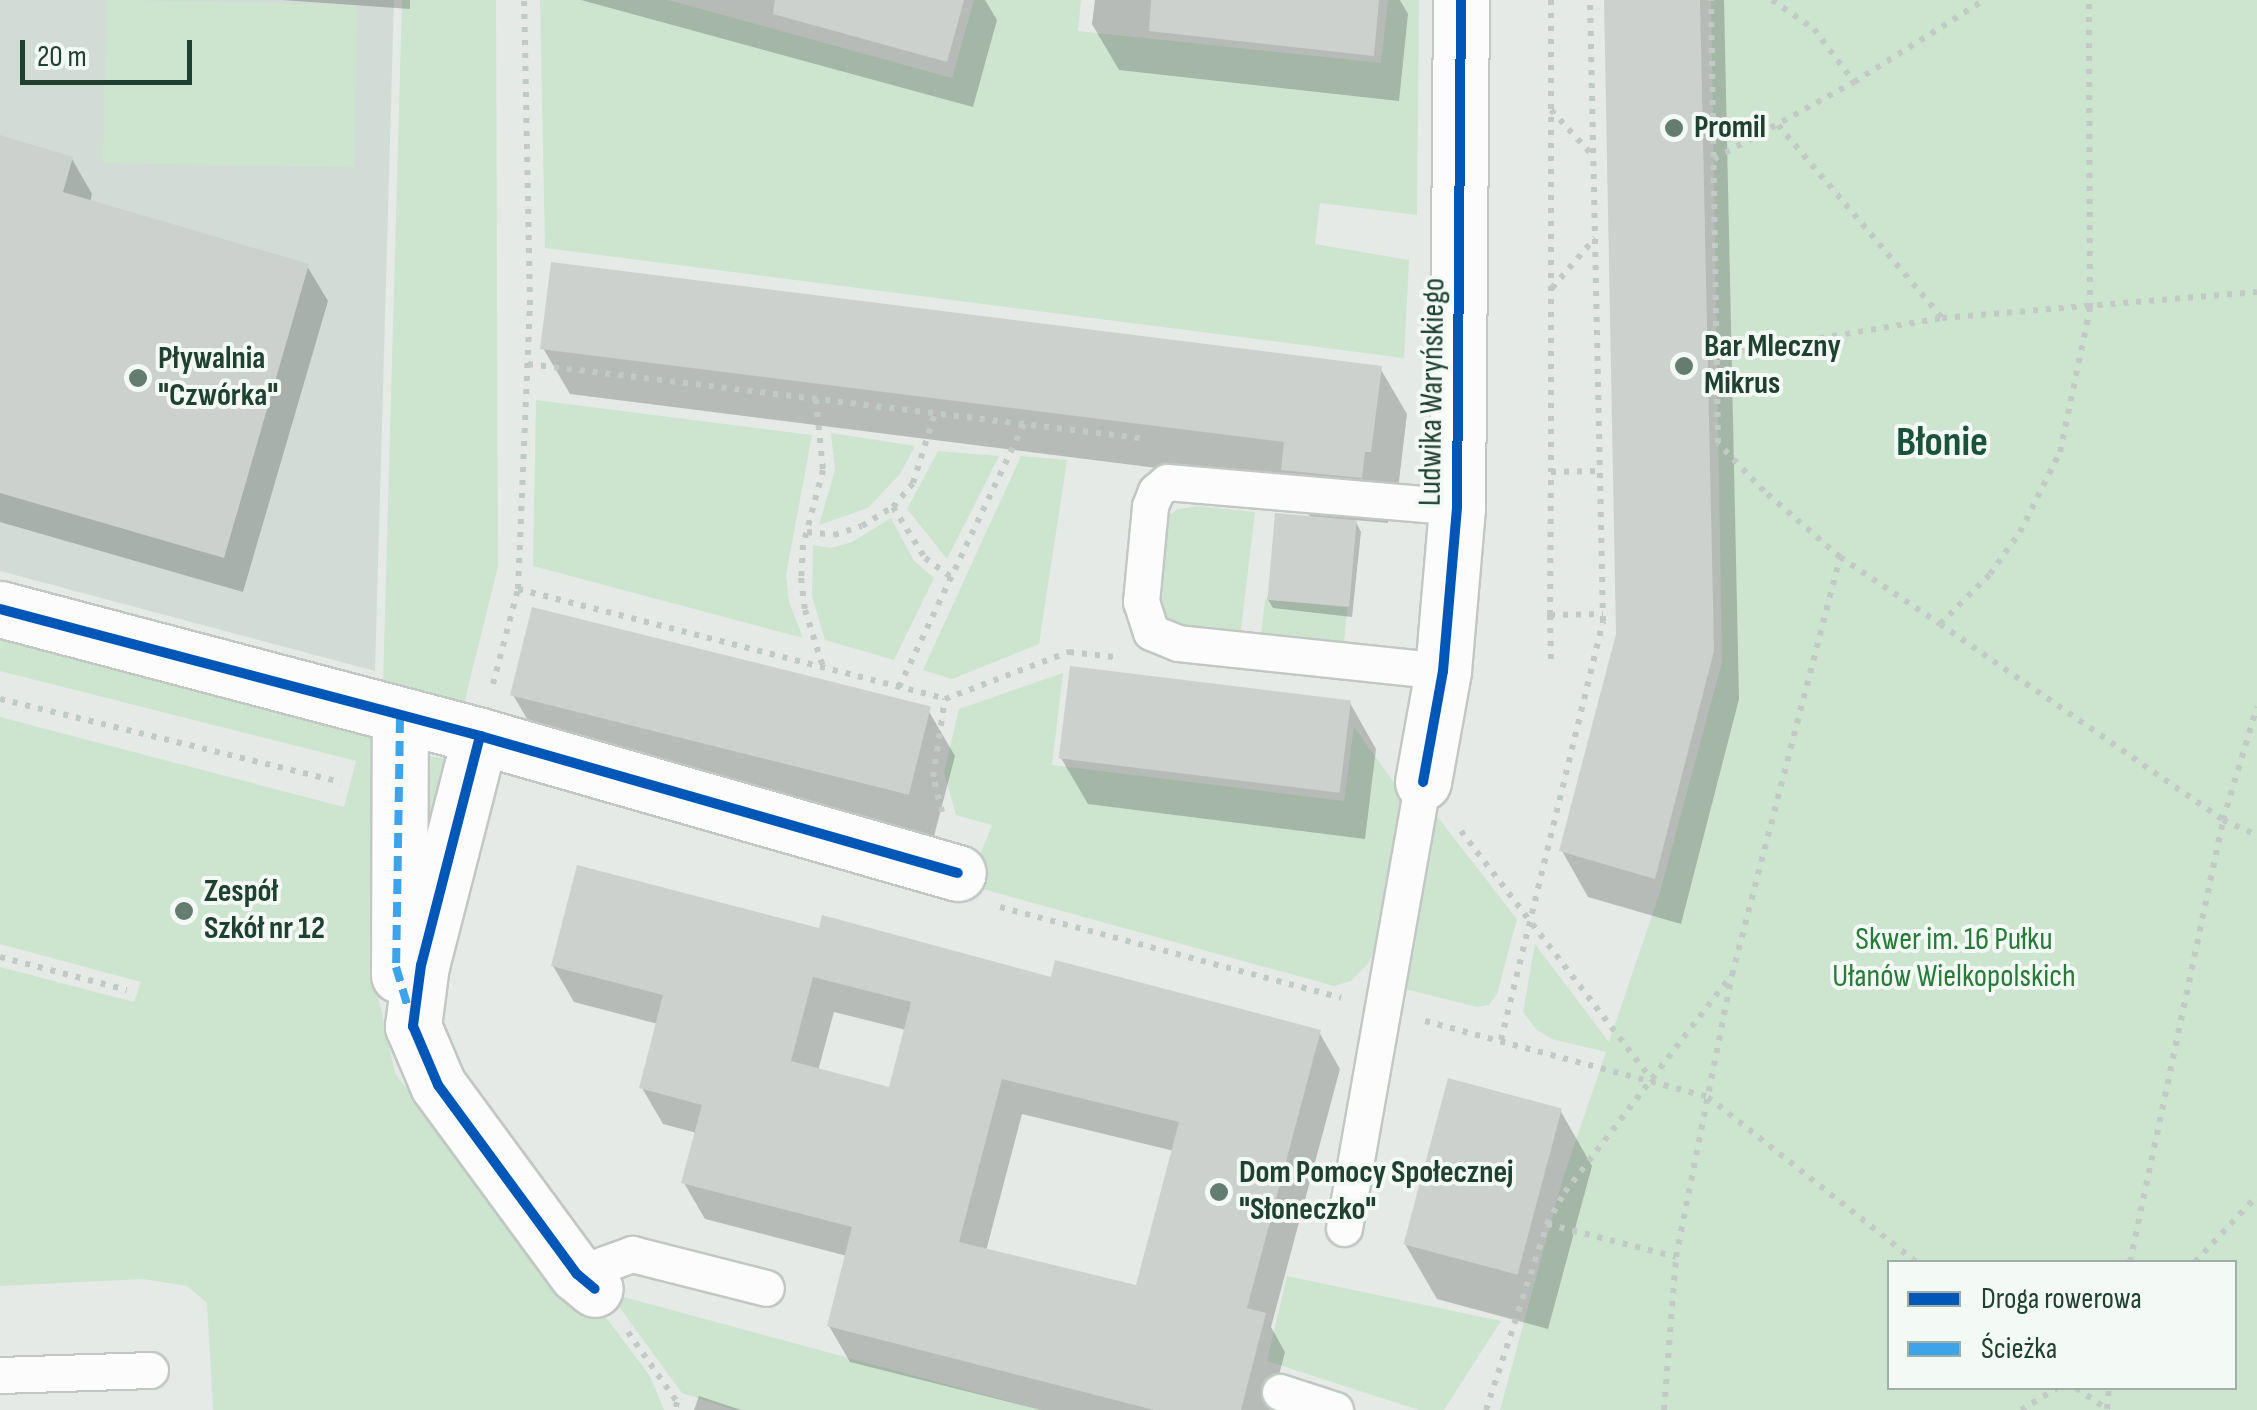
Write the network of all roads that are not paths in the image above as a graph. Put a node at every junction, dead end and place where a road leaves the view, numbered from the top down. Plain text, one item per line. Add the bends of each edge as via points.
1 (1462, 0) edge
2 (1457, 507) junction
3 (0, 610) edge
4 (1443, 670) junction
5 (400, 718) junction
6 (480, 736) junction
7 (1423, 782) joint
8 (958, 873) road end
9 (413, 1026) junction
10 (1344, 1228) dead end
11 (586, 1282) joint
12 (766, 1288) dead end
13 (150, 1370) dead end
14 (0, 1375) edge
15 (1280, 1392) dead end
16 (1335, 1410) edge

1 - 2 street, Ludwika Waryńskiego
2 - 4 street, Ludwika Waryńskiego
2 - 4 lane via 1167,482 1150,506 1141,602 1152,632 1178,643
3 - 5 street
4 - 7 street, Ludwika Waryńskiego
5 - 6 street
5 - 9 street via 396,967
6 - 8 street
6 - 9 street via 420,965
7 - 10 lane
9 - 11 street via 438,1085
11 - 12 lane via 632,1254
13 - 14 lane
15 - 16 lane

